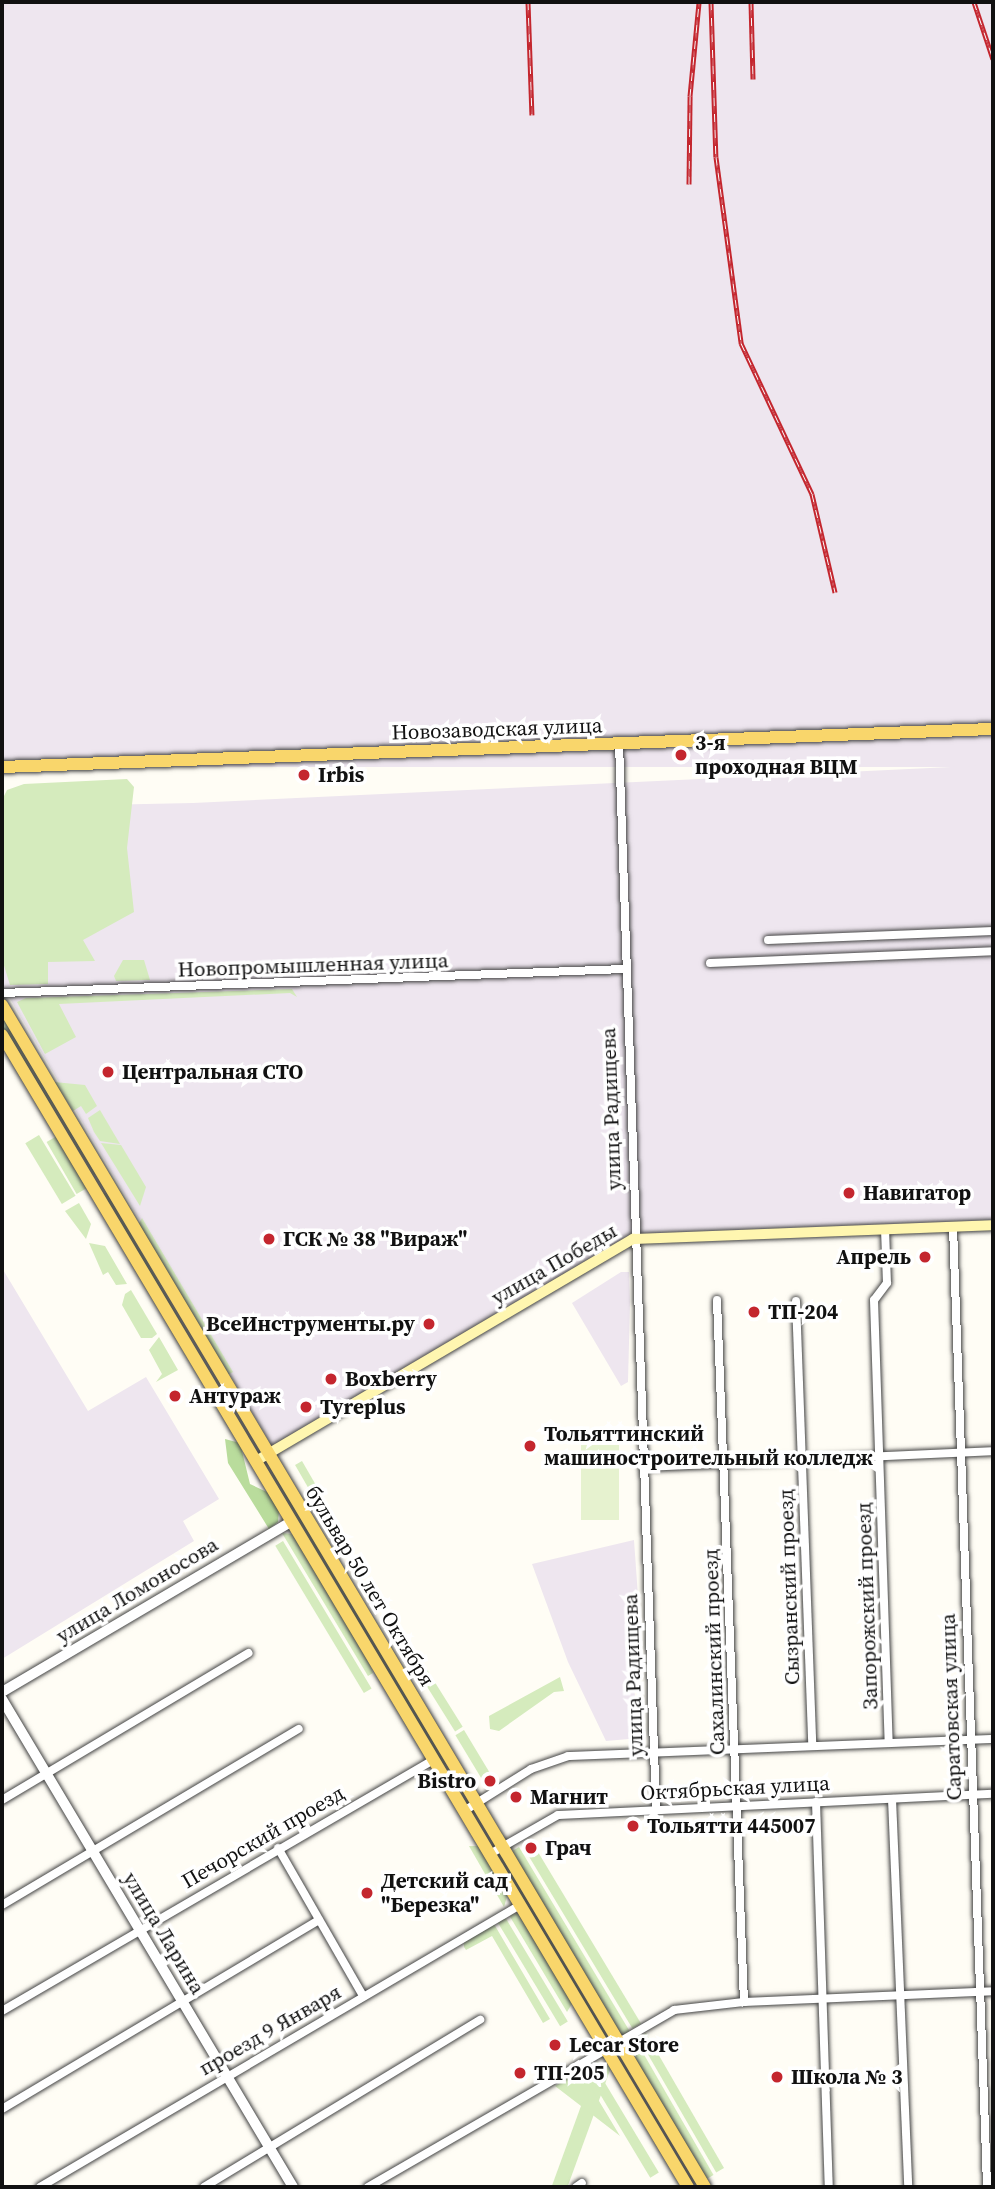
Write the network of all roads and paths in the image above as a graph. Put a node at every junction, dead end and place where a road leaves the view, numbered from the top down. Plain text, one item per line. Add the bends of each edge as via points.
1 (993, 729) edge
2 (619, 743) junction
3 (2, 767) edge
4 (993, 931) edge
5 (768, 940) dead end
6 (993, 951) edge
7 (710, 963) dead end
8 (625, 969) junction
9 (2, 993) edge
10 (2, 1004) edge
11 (2, 1035) edge
12 (108, 1184) junction
13 (95, 1191) junction
14 (993, 1224) edge
15 (953, 1226) junction
16 (885, 1229) junction
17 (633, 1240) junction
18 (717, 1300) dead end
19 (796, 1301) dead end
20 (203, 1343) junction
21 (191, 1350) junction
22 (993, 1451) edge
23 (960, 1453) junction
24 (269, 1454) junction
25 (879, 1457) junction
26 (256, 1461) junction
27 (801, 1461) junction
28 (724, 1464) junction
29 (643, 1467) junction
30 (291, 1522) junction
31 (249, 1653) dead end
32 (2, 1692) edge
33 (2, 1699) edge
34 (299, 1729) dead end
35 (993, 1739) edge
36 (968, 1740) junction
37 (889, 1743) junction
38 (812, 1745) junction
39 (735, 1750) junction
40 (654, 1752) junction
41 (433, 1760) junction
42 (46, 1773) junction
43 (993, 1794) edge
44 (971, 1795) junction
45 (891, 1799) junction
46 (2, 1800) edge
47 (816, 1802) junction
48 (477, 1803) junction
49 (737, 1805) junction
50 (656, 1810) junction
51 (464, 1811) junction
52 (502, 1846) junction
53 (278, 1848) junction
54 (92, 1851) junction
55 (489, 1854) junction
56 (2, 1905) edge
57 (520, 1905) junction
58 (319, 1920) junction
59 (139, 1930) junction
60 (993, 1991) edge
61 (981, 1992) junction
62 (363, 1996) junction
63 (900, 1996) junction
64 (822, 1999) junction
65 (181, 2000) junction
66 (744, 2002) junction
67 (2, 2011) edge
68 (480, 2020) dead end
69 (619, 2042) junction
70 (606, 2049) junction
71 (226, 2075) junction
72 (2, 2109) edge
73 (269, 2147) junction
74 (40, 2187) edge
75 (204, 2187) edge
76 (293, 2187) edge
77 (368, 2187) edge
78 (688, 2187) edge
79 (705, 2187) edge
80 (830, 2187) edge
81 (908, 2187) edge
82 (987, 2187) edge

1 - 2 main road, Новозаводская улица
2 - 3 main road, Новозаводская улица
2 - 8 street, улица Радищева
4 - 5 street
6 - 7 street
8 - 9 street, Новопромышленная улица
8 - 17 street, улица Радищева
10 - 12 main road, бульвар 50 лет Октября
11 - 13 main road, бульвар 50 лет Октября
12 - 13 main road
12 - 20 main road, бульвар 50 лет Октября
13 - 21 main road, бульвар 50 лет Октября
14 - 15 main road, улица Победы
15 - 16 main road, улица Победы
15 - 23 street, Саратовская улица
16 - 17 main road, улица Победы
16 - 25 street, Запорожский проезд via 887,1283 874,1300
17 - 24 main road, улица Победы
17 - 29 street, улица Радищева
18 - 28 street, Сахалинский проезд
19 - 27 street, Сызранский проезд
20 - 21 main road
20 - 24 main road, бульвар 50 лет Октября
21 - 26 main road, бульвар 50 лет Октября
22 - 23 street
23 - 25 street
23 - 36 street, Саратовская улица
24 - 26 main road, улица Победы
24 - 48 main road, бульвар 50 лет Октября
25 - 27 street
25 - 37 street, Запорожский проезд
26 - 30 main road, бульвар 50 лет Октября
27 - 28 street
27 - 38 street, Сызранский проезд
28 - 29 street
28 - 39 street, Сахалинский проезд
29 - 40 street, улица Радищева
30 - 32 street, улица Ломоносова
30 - 41 main road, бульвар 50 лет Октября
31 - 42 street
33 - 42 street, улица Ларина
34 - 54 street
35 - 36 street, Октябрьская улица
36 - 37 street, Октябрьская улица
36 - 44 street, Саратовская улица
37 - 38 street, Октябрьская улица
38 - 39 street, Октябрьская улица
39 - 40 street, Октябрьская улица
39 - 49 street, Сахалинский проезд
40 - 48 street, Октябрьская улица via 548,1761
40 - 50 street, улица Радищева
41 - 51 main road, бульвар 50 лет Октября
41 - 53 street, Печорский проезд
42 - 46 street
42 - 54 street, улица Ларина
43 - 44 street, Октябрьская улица
44 - 45 street, Октябрьская улица
44 - 61 street, Саратовская улица
45 - 47 street, Октябрьская улица
45 - 63 street
47 - 49 street, Октябрьская улица
47 - 64 street
48 - 51 street, Октябрьская улица
48 - 52 main road, бульвар 50 лет Октября
49 - 50 street, Октябрьская улица
49 - 66 street, Сахалинский проезд
50 - 52 street, Октябрьская улица via 558,1815
51 - 55 main road, бульвар 50 лет Октября
52 - 55 street, Октябрьская улица
52 - 69 main road, бульвар 50 лет Октября
53 - 58 street
53 - 59 street, Печорский проезд
54 - 56 street
54 - 59 street, улица Ларина
55 - 57 main road, бульвар 50 лет Октября
57 - 62 street, проезд 9 Января
57 - 70 main road, бульвар 50 лет Октября
58 - 62 street
58 - 65 street
59 - 65 street, улица Ларина
59 - 67 street, Печорский проезд
60 - 61 street
61 - 63 street
61 - 82 street, Саратовская улица
62 - 71 street, проезд 9 Января
63 - 64 street
63 - 81 street
64 - 66 street
64 - 80 street
65 - 71 street, улица Ларина
65 - 72 street
66 - 69 street via 674,2010
68 - 73 street
69 - 70 street
69 - 79 main road, бульвар 50 лет Октября
70 - 77 street
70 - 78 main road, бульвар 50 лет Октября
71 - 73 street, улица Ларина
71 - 74 street, проезд 9 Января
73 - 75 street
73 - 76 street, улица Ларина

